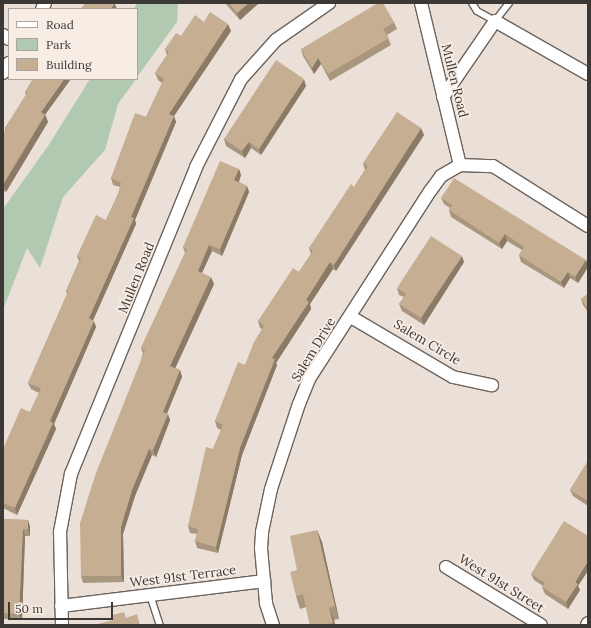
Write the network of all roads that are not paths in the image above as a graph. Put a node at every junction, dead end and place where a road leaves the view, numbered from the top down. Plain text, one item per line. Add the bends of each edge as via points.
1 (328, 3) edge
2 (421, 3) edge
3 (472, 3) edge
4 (509, 3) edge
5 (495, 21) junction
6 (588, 74) edge
7 (443, 97) junction
8 (460, 165) junction
9 (588, 226) edge
10 (351, 317) junction
11 (492, 385) dead end
12 (446, 567) dead end
13 (264, 581) junction
14 (150, 595) junction
15 (62, 606) junction
16 (62, 625) edge
17 (160, 625) edge
18 (273, 625) edge
19 (542, 625) edge

1 - 15 street, Mullen Road via 276,40 241,79 196,166 71,474 60,532
2 - 7 street, Mullen Road
3 - 5 lane via 477,11
4 - 5 lane
5 - 6 street
5 - 7 street
7 - 8 street, Mullen Road
8 - 9 street via 493,166
8 - 10 street, Salem Drive via 441,176
10 - 11 street, Salem Circle via 371,326 447,373 473,383
10 - 13 street, Salem Drive via 310,379 280,461 266,506 262,532
12 - 19 street, West 91st Street
13 - 14 street, West 91st Terrace
13 - 18 street via 266,603
14 - 15 street, West 91st Terrace
14 - 17 lane
15 - 16 street, Mullen Road

